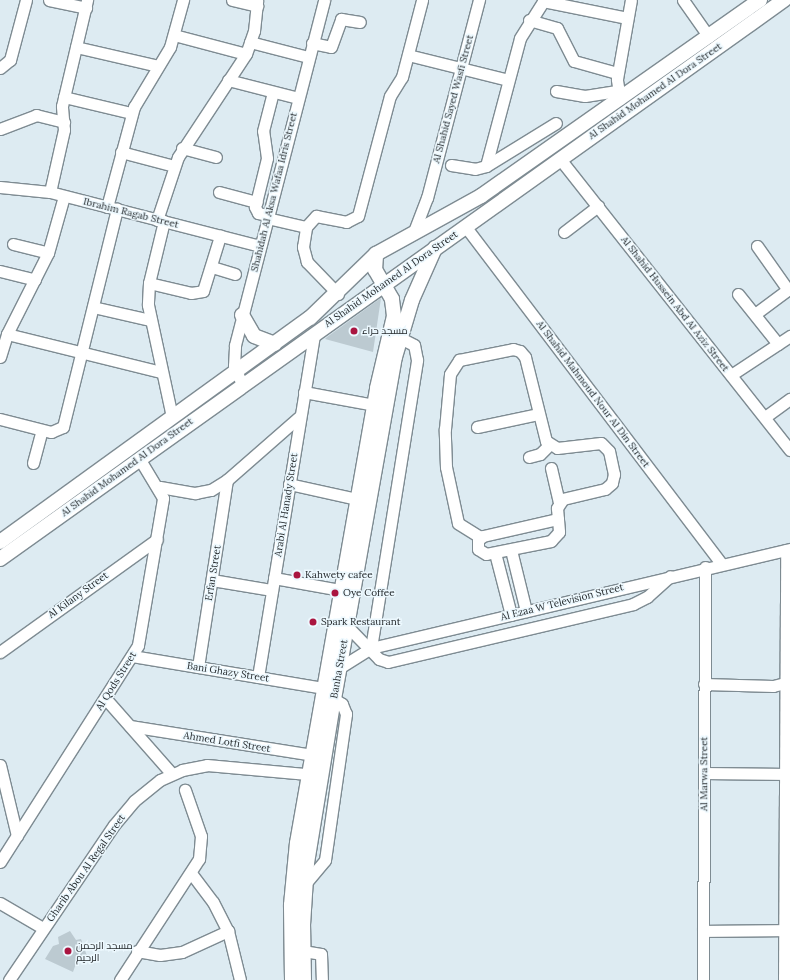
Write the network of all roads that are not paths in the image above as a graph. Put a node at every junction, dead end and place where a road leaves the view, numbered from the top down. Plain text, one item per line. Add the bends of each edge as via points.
1 (26, 0) edge
2 (49, 0) edge
3 (183, 0) edge
4 (232, 0) edge
5 (324, 0) edge
6 (422, 0) edge
7 (479, 0) edge
8 (631, 0) edge
9 (683, 0) edge
10 (760, 0) edge
11 (784, 0) edge
12 (543, 1) edge
13 (257, 3) edge
14 (86, 4) edge
15 (627, 18) junction
16 (529, 20) junction
17 (360, 22) dead end
18 (174, 35) junction
19 (250, 42) junction
20 (312, 43) junction
21 (704, 46) junction
22 (76, 47) junction
23 (246, 54) junction
24 (408, 55) junction
25 (308, 57) junction
26 (158, 66) junction
27 (0, 68) edge
28 (461, 68) junction
29 (617, 73) junction
30 (228, 80) junction
31 (508, 80) junction
32 (556, 91) dead end
33 (273, 92) junction
34 (619, 95) junction
35 (64, 97) junction
36 (298, 98) junction
37 (131, 113) junction
38 (64, 122) junction
39 (556, 123) dead end
40 (0, 129) edge
41 (182, 148) junction
42 (121, 152) junction
43 (216, 157) dead end
44 (560, 159) junction
45 (451, 165) dead end
46 (174, 166) junction
47 (486, 166) junction
48 (0, 187) edge
49 (50, 192) junction
50 (219, 192) dead end
51 (64, 196) junction
52 (481, 196) junction
53 (427, 198) junction
54 (256, 202) junction
55 (598, 206) junction
56 (112, 208) junction
57 (490, 208) junction
58 (267, 217) junction
59 (161, 220) junction
60 (443, 220) junction
61 (465, 226) junction
62 (306, 227) junction
63 (564, 232) dead end
64 (413, 234) junction
65 (220, 236) junction
66 (13, 244) dead end
67 (260, 246) junction
68 (757, 246) dead end
69 (436, 247) junction
70 (48, 253) junction
71 (376, 254) junction
72 (212, 267) junction
73 (0, 271) edge
74 (235, 274) dead end
75 (34, 280) junction
76 (149, 283) junction
77 (383, 284) junction
78 (789, 289) edge
79 (338, 294) junction
80 (738, 294) dead end
81 (93, 306) junction
82 (754, 314) junction
83 (242, 315) junction
84 (150, 320) junction
85 (7, 334) junction
86 (314, 334) junction
87 (790, 336) edge
88 (400, 338) junction
89 (275, 344) junction
90 (778, 344) junction
91 (81, 352) junction
92 (0, 356) edge
93 (161, 372) junction
94 (731, 375) junction
95 (239, 378) junction
96 (304, 392) junction
97 (790, 399) edge
98 (374, 405) junction
99 (538, 414) junction
100 (300, 416) junction
101 (172, 417) junction
102 (765, 417) junction
103 (0, 419) edge
104 (477, 427) dead end
105 (42, 430) junction
106 (549, 445) junction
107 (790, 450) edge
108 (529, 457) dead end
109 (139, 458) junction
110 (33, 463) dead end
111 (552, 468) dead end
112 (228, 480) junction
113 (289, 484) junction
114 (160, 487) junction
115 (357, 499) junction
116 (559, 503) junction
117 (558, 519) junction
118 (480, 537) junction
119 (157, 539) junction
120 (0, 542) edge
121 (788, 549) edge
122 (511, 550) junction
123 (495, 553) junction
124 (0, 559) edge
125 (721, 563) junction
126 (705, 567) junction
127 (671, 575) junction
128 (274, 578) junction
129 (212, 580) junction
130 (272, 590) junction
131 (341, 590) junction
132 (788, 605) edge
133 (526, 611) junction
134 (511, 615) junction
135 (347, 626) junction
136 (371, 648) junction
137 (0, 652) edge
138 (132, 656) junction
139 (198, 667) junction
140 (340, 668) junction
141 (258, 677) junction
142 (787, 682) edge
143 (704, 684) junction
144 (324, 688) junction
145 (105, 698) junction
146 (334, 699) junction
147 (130, 726) junction
148 (787, 729) edge
149 (318, 756) junction
150 (0, 766) edge
151 (704, 773) junction
152 (172, 774) junction
153 (787, 774) edge
154 (315, 775) junction
155 (185, 790) dead end
156 (17, 836) junction
157 (0, 862) edge
158 (191, 873) junction
159 (305, 884) junction
160 (0, 903) edge
161 (43, 928) junction
162 (228, 930) junction
163 (787, 930) edge
164 (703, 931) junction
165 (137, 951) junction
166 (303, 951) junction
167 (9, 980) edge
168 (120, 980) edge
169 (240, 980) edge
170 (292, 980) edge
171 (304, 980) edge
172 (322, 980) edge
173 (703, 980) edge
174 (784, 980) edge

1 - 27 street via 10,60
2 - 14 street
3 - 18 street
4 - 13 street
5 - 20 street, Shahidah Al Aksa Wafaa Idris Street
6 - 24 street
7 - 28 street, Al Shahid Sayed Wasfi Street
8 - 15 street
9 - 21 street
10 - 21 main road, Al Shahid Mohamed Al Dora Street
11 - 21 main road, Al Shahid Mohamed Al Dora Street
12 - 15 street
12 - 16 street
13 - 19 street
14 - 22 street
15 - 29 street
16 - 29 street via 557,28 574,61
16 - 31 street via 520,38
17 - 20 street via 341,19 331,47
18 - 23 street
18 - 26 street
19 - 23 street
19 - 25 street
20 - 25 street, Shahidah Al Aksa Wafaa Idris Street
21 - 34 main road, Al Shahid Mohamed Al Dora Street
21 - 44 main road, Al Shahid Mohamed Al Dora Street
22 - 26 street
22 - 35 street
23 - 30 street
24 - 28 street
24 - 62 street via 402,77 390,96 358,216 346,222 316,216
25 - 36 street, Shahidah Al Aksa Wafaa Idris Street
26 - 37 street
28 - 31 street
28 - 53 street, Al Shahid Sayed Wasfi Street
29 - 34 street
30 - 33 street
30 - 41 street
31 - 47 street
32 - 34 street via 585,96
33 - 36 street
33 - 54 street via 263,132 267,158
34 - 52 main road, Al Shahid Mohamed Al Dora Street
35 - 37 street
35 - 38 street
36 - 58 street, Shahidah Al Aksa Wafaa Idris Street
37 - 42 street
38 - 40 street via 36,115
38 - 49 street
39 - 47 street
41 - 43 street
41 - 46 street
42 - 46 street
42 - 56 street
44 - 55 street, Al Shahid Hussein Abd Al Aziz Street
44 - 57 main road, Al Shahid Mohamed Al Dora Street
45 - 47 street via 475,169
46 - 59 street
48 - 49 street, Ibrahim Ragab Street
49 - 51 street, Ibrahim Ragab Street
50 - 54 street
51 - 56 street, Ibrahim Ragab Street
51 - 70 street
52 - 57 main road
52 - 60 main road, Al Shahid Mohamed Al Dora Street
53 - 60 street via 434,213
53 - 64 street, Al Shahid Sayed Wasfi Street
54 - 58 street via 256,212
55 - 63 street
55 - 94 street, Al Shahid Hussein Abd Al Aziz Street
56 - 59 street, Ibrahim Ragab Street
56 - 81 street
57 - 61 main road, Al Shahid Mohamed Al Dora Street
58 - 62 street
58 - 67 street, Shahidah Al Aksa Wafaa Idris Street
59 - 65 street, Ibrahim Ragab Street
59 - 76 street
60 - 64 main road, Al Shahid Mohamed Al Dora Street
61 - 69 main road, Al Shahid Mohamed Al Dora Street
61 - 125 street, Al Shahid Mahmoud Nour Al Din Street
62 - 79 street via 303,247 307,262
64 - 71 main road, Al Shahid Mohamed Al Dora Street
65 - 67 street, Ibrahim Ragab Street
65 - 72 street
66 - 70 street
67 - 83 street, Shahidah Al Aksa Wafaa Idris Street
68 - 78 street
69 - 77 main road, Al Shahid Mohamed Al Dora Street
69 - 88 main road, Banha Street
70 - 75 street
71 - 77 main road, Banha Street via 375,270
71 - 79 main road, Al Shahid Mohamed Al Dora Street
72 - 74 street
72 - 76 street via 206,287 200,293
73 - 75 street
75 - 85 street
76 - 84 street
77 - 86 main road, Al Shahid Mohamed Al Dora Street
77 - 98 main road, Banha Street via 392,299 394,316
78 - 82 street
79 - 89 main road, Al Shahid Mohamed Al Dora Street
80 - 82 street
81 - 84 street
81 - 91 street
82 - 90 street
83 - 89 main road via 254,336
83 - 95 street, Shahidah Al Aksa Wafaa Idris Street via 234,352
84 - 93 street
85 - 91 street
85 - 92 street
86 - 95 main road, Al Shahid Mohamed Al Dora Street
86 - 96 street, Arabi Al Hanady Street
87 - 90 street
88 - 135 main road, Banha Street
88 - 136 street via 414,345 417,360
89 - 95 main road, Al Shahid Mohamed Al Dora Street
90 - 94 street
91 - 93 street
91 - 105 street via 63,427 54,432
93 - 101 street
94 - 102 street, Al Shahid Hussein Abd Al Aziz Street
95 - 101 main road, Al Shahid Mohamed Al Dora Street
95 - 109 main road, Al Shahid Mohamed Al Dora Street
96 - 98 street
96 - 100 street, Arabi Al Hanady Street
97 - 102 street
98 - 115 main road, Banha Street
99 - 104 street
99 - 106 street
99 - 118 street via 525,357 520,351 513,349 456,361 450,374 445,429 446,467 458,523
100 - 112 street
100 - 113 street, Arabi Al Hanady Street
101 - 120 main road, Al Shahid Mohamed Al Dora Street
102 - 107 street, Al Shahid Hussein Abd Al Aziz Street
103 - 105 street
105 - 110 street
106 - 108 street via 540,454
106 - 116 street via 561,448 602,443 609,451 614,474 609,487 568,497
109 - 114 street, Al Qods Street
109 - 124 main road, Al Shahid Mohamed Al Dora Street
111 - 116 street
112 - 114 street via 200,493
112 - 129 street, Erfan Street
113 - 115 street
113 - 128 street, Arabi Al Hanady Street
114 - 119 street, Al Qods Street via 163,501
115 - 131 main road, Banha Street
116 - 117 street
117 - 118 street
117 - 122 street via 559,532 554,539
118 - 123 street via 477,546 480,552
119 - 137 street, Al Kilany Street
119 - 138 street, Al Qods Street via 141,633
121 - 125 street, Al Ezaa W Television Street
121 - 132 street
122 - 123 street
122 - 133 street
123 - 134 street
125 - 126 street, Al Ezaa W Television Street
126 - 127 street, Al Ezaa W Television Street
126 - 143 street, Al Marwa Street
127 - 133 street, Al Ezaa W Television Street
127 - 136 street via 647,597 634,604 388,662 379,659
128 - 130 street, Arabi Al Hanady Street
128 - 131 street
129 - 130 street
129 - 139 street, Erfan Street
130 - 141 street, Arabi Al Hanady Street
131 - 144 main road, Banha Street
132 - 142 street
133 - 134 street, Al Ezaa W Television Street
134 - 136 street, Al Ezaa W Television Street
135 - 136 street
135 - 140 main road, Banha Street
136 - 140 street, Al Ezaa W Television Street
138 - 139 street, Bani Ghazy Street
138 - 145 street, Al Qods Street
139 - 141 street, Bani Ghazy Street
140 - 146 main road, Banha Street
141 - 144 street, Bani Ghazy Street
142 - 143 street
142 - 148 street
143 - 151 street, Al Marwa Street
144 - 149 main road, Banha Street
145 - 147 street
145 - 156 street, Al Qods Street
146 - 149 main road, Banha Street
146 - 159 street via 342,704 346,714 326,860
147 - 149 street, Ahmed Lotfi Street
147 - 152 street
148 - 153 street
149 - 154 main road, Banha Street
150 - 156 street
151 - 153 street
151 - 164 street, Al Marwa Street
152 - 154 street, Gharib Abou Al Regal Street via 220,765
152 - 161 street, Gharib Abou Al Regal Street via 146,789 124,812
153 - 163 street
154 - 159 main road, Banha Street
154 - 170 main road, Banha Street via 292,884
155 - 158 street via 202,844
156 - 157 street, Al Qods Street
158 - 162 street via 213,902
158 - 165 street
159 - 166 main road, Banha Street
160 - 161 street
161 - 167 street, Gharib Abou Al Regal Street
162 - 165 street via 182,952 160,955
162 - 169 street
163 - 164 street
163 - 174 street
164 - 173 street, Al Marwa Street
165 - 168 street
166 - 171 main road, Banha Street
166 - 172 street via 321,954

